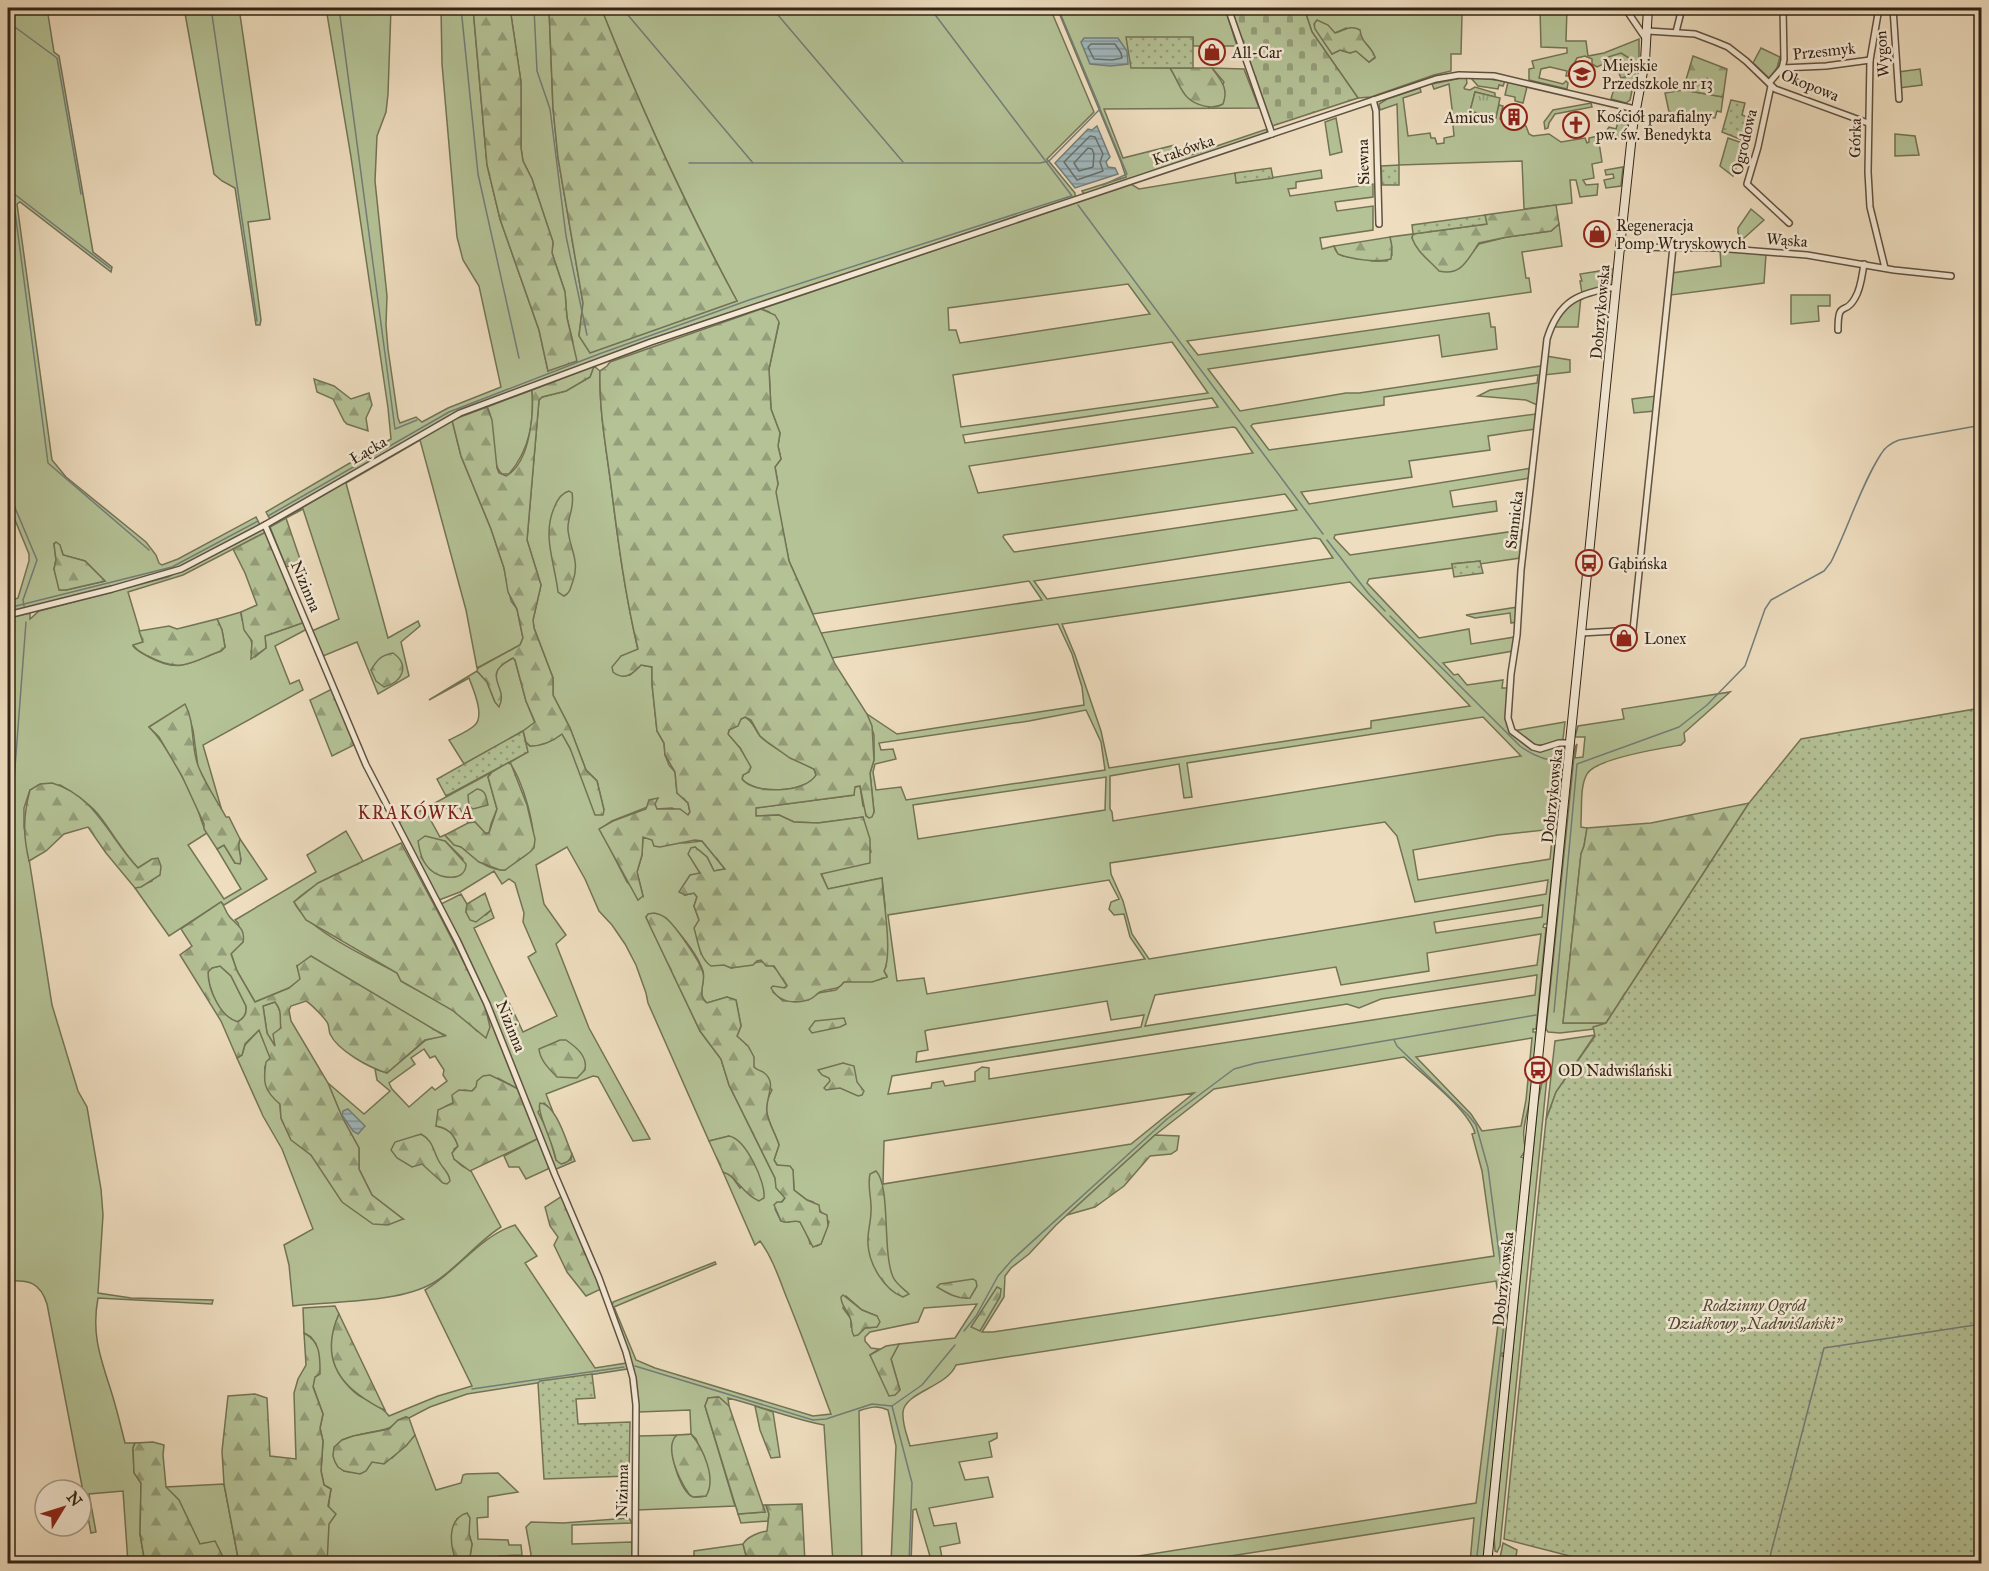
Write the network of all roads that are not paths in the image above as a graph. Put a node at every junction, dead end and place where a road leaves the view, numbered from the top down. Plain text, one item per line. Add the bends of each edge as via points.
1 (1228, 8) edge
2 (1625, 8) edge
3 (1648, 8) edge
4 (1682, 8) edge
5 (1783, 8) edge
6 (1879, 8) edge
7 (1893, 8) edge
8 (1648, 21) junction
9 (1635, 24) junction
10 (1648, 31) junction
11 (1676, 32) junction
12 (1647, 40) junction
13 (1870, 60) junction
14 (1782, 68) junction
15 (1770, 85) junction
16 (1899, 99) dead end
17 (1373, 100) junction
18 (1635, 109) junction
19 (1868, 123) junction
20 (1272, 134) junction
21 (1789, 223) dead end
22 (1379, 224) dead end
23 (1620, 247) junction
24 (1673, 247) junction
25 (1864, 264) junction
26 (1885, 268) junction
27 (1951, 276) dead end
28 (1616, 287) junction
29 (745, 310) joint
30 (1838, 330) dead end
31 (265, 525) junction
32 (8, 615) edge
33 (1581, 633) junction
34 (1571, 743) junction
35 (634, 1563) edge
36 (1487, 1563) edge

1 - 20 street
2 - 9 street
3 - 8 main road, Dobrzykowska
4 - 11 street
5 - 14 street
6 - 13 street, Górka
7 - 16 street, Wygon
8 - 9 street
8 - 10 main road, Dobrzykowska
9 - 12 street
10 - 11 street, Okopowa
10 - 12 main road, Dobrzykowska
11 - 15 street, Okopowa via 1701,36 1728,47
12 - 18 main road, Dobrzykowska
13 - 14 street, Przesmyk
13 - 19 street, Górka
14 - 15 street, Ogrodowa
15 - 19 street, Okopowa
15 - 21 street, Ogrodowa via 1747,184
17 - 18 street, Krakówka via 1436,79 1468,74 1501,77
17 - 20 street, Krakówka
17 - 22 street, Siewna
18 - 23 main road, Dobrzykowska
19 - 26 street, Górka via 1869,201
20 - 29 street, Krakówka
23 - 24 street, Wąska
23 - 28 main road, Dobrzykowska
24 - 25 street, Wąska via 1807,255
24 - 33 street via 1633,630
25 - 26 street, Wąska
25 - 30 street via 1857,296 1839,312
26 - 27 street, Wąska
28 - 33 main road, Dobrzykowska
28 - 34 street, Sannicka via 1574,298 1549,333 1521,570 1509,723 1512,731 1533,747
29 - 31 street, Łącka via 454,416
31 - 32 street, Łącka via 174,572
31 - 35 street, Nizinna via 366,765 487,1005 626,1352 636,1414
33 - 34 main road, Dobrzykowska
34 - 36 main road, Dobrzykowska

